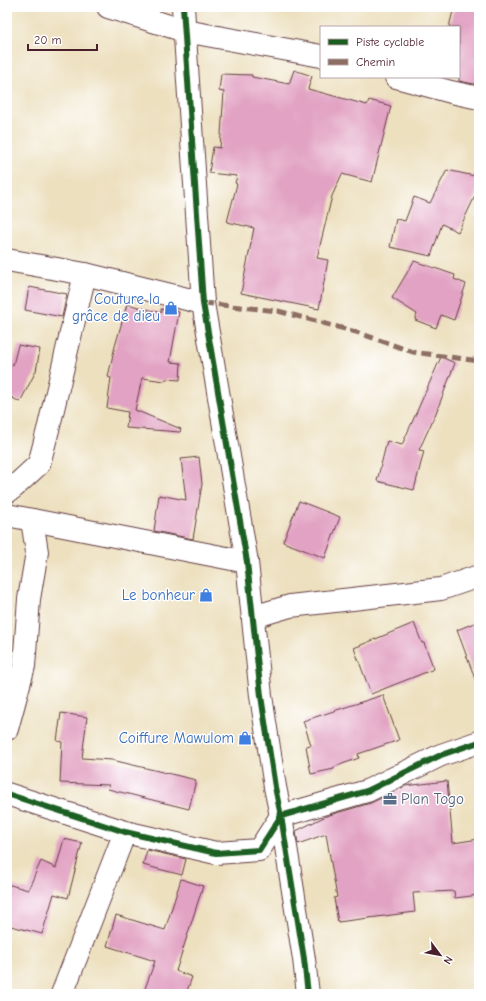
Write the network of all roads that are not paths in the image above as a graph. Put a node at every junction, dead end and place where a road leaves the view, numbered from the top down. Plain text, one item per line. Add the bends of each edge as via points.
1 (108, 7) edge
2 (183, 7) edge
3 (186, 31) junction
4 (320, 56) edge
5 (400, 78) edge
6 (479, 98) edge
7 (7, 260) edge
8 (85, 274) junction
9 (203, 303) junction
10 (7, 492) edge
11 (7, 515) edge
12 (32, 520) junction
13 (247, 562) junction
14 (479, 576) edge
15 (253, 617) junction
16 (7, 729) edge
17 (479, 742) edge
18 (7, 794) edge
19 (281, 816) junction
20 (125, 832) junction
21 (62, 994) edge
22 (308, 994) edge

1 - 3 street
2 - 3 street
3 - 4 street
3 - 9 street
5 - 6 street
7 - 8 street
8 - 9 street
8 - 10 street via 39,464
9 - 13 street
11 - 12 street
12 - 13 street
12 - 16 street via 37,552 29,599 24,666
13 - 15 street
14 - 15 street via 440,590 290,606
15 - 19 street via 261,696
17 - 19 street via 441,755 366,791
18 - 20 street
19 - 20 street via 259,850 216,853
19 - 22 street
20 - 21 street

